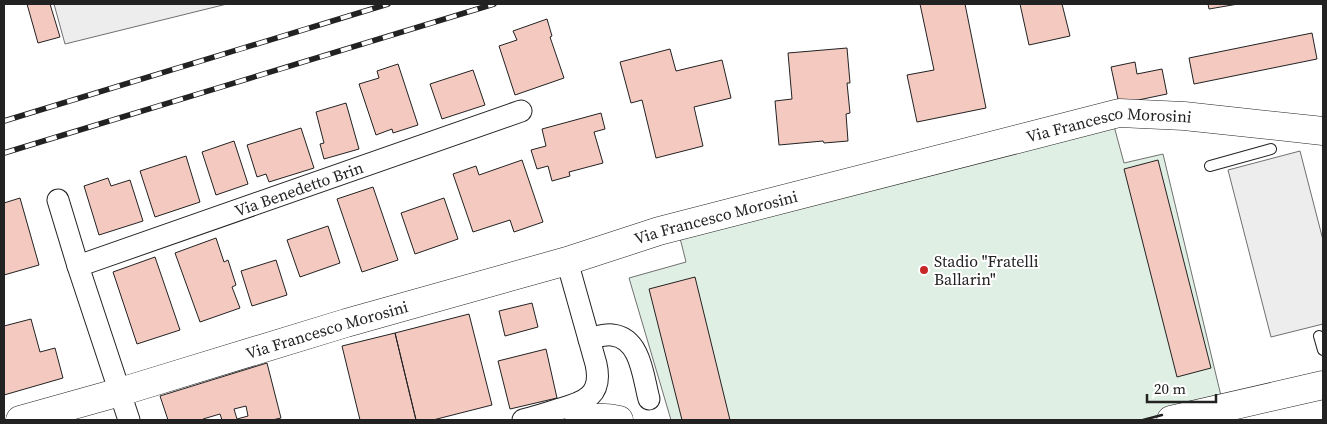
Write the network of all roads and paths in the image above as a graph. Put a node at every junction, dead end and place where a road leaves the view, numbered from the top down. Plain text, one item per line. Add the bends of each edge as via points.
1 (521, 111) dead end
2 (1323, 131) edge
3 (1271, 149) dead end
4 (1210, 166) dead end
5 (58, 200) dead end
6 (567, 261) junction
7 (78, 266) junction
8 (1319, 336) dead end
9 (589, 339) junction
10 (1323, 350) edge
11 (1323, 385) edge
12 (120, 392) junction
13 (649, 399) dead end
14 (20, 420) edge
15 (129, 420) edge
16 (523, 420) edge
17 (578, 420) edge
18 (619, 420) edge
19 (1170, 420) edge

1 - 7 street, Via Benedetto Brin
2 - 6 street, Via Francesco Morosini via 1184,116 1119,113 659,231
3 - 4 lane
5 - 7 street
6 - 9 street
6 - 12 street, Via Francesco Morosini via 346,323
7 - 12 street
8 - 10 lane
9 - 13 street via 612,335 626,340 638,357
9 - 16 street via 598,371 592,394 580,403
11 - 19 street
12 - 14 street, Via Francesco Morosini
12 - 15 street
17 - 18 street via 597,417

